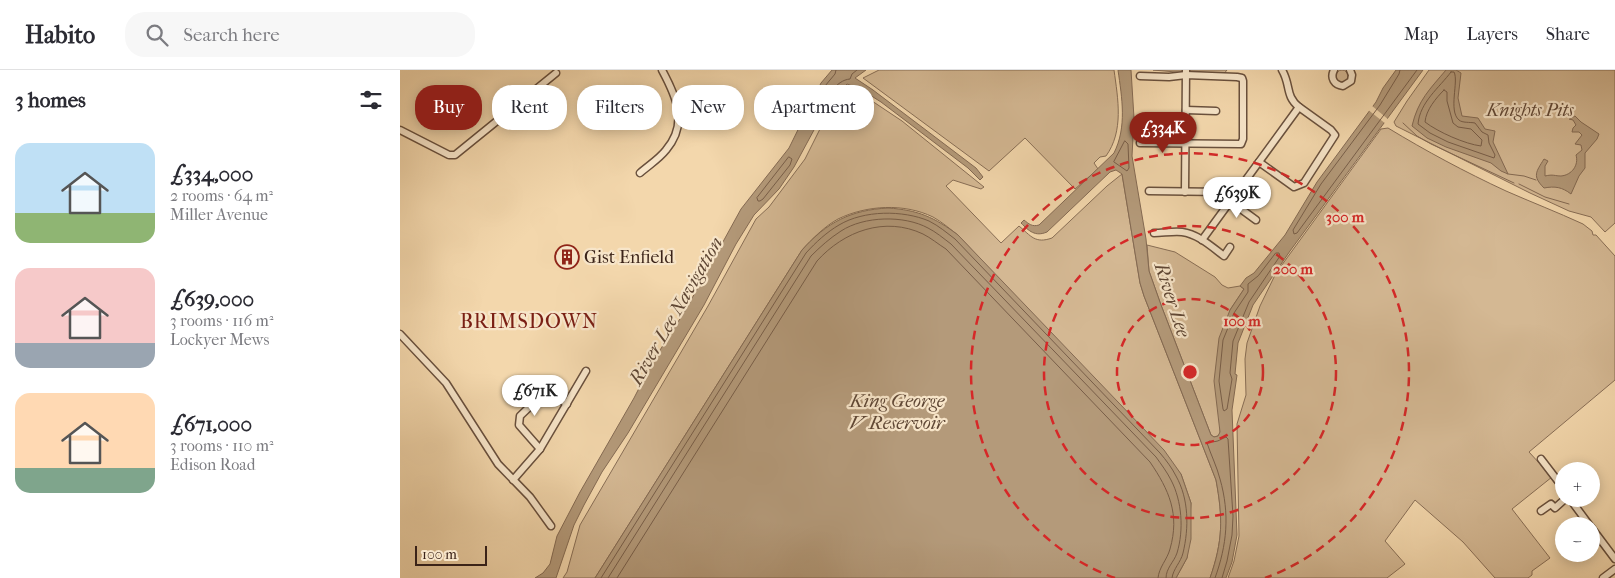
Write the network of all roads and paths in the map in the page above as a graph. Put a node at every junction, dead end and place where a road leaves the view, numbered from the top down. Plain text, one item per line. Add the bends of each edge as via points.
1 (662, 70) edge
2 (1282, 70) edge
3 (1334, 70) edge
4 (1350, 70) edge
5 (556, 73) dead end
6 (1186, 73) edge
7 (1140, 76) dead end
8 (1299, 106) junction
9 (1186, 110) junction
10 (1216, 111) dead end
11 (400, 130) edge
12 (1140, 143) dead end
13 (1186, 144) junction
14 (1259, 162) junction
15 (640, 173) dead end
16 (1149, 191) dead end
17 (1185, 192) junction
18 (1223, 192) dead end
19 (1230, 201) junction
20 (1256, 220) dead end
21 (1154, 233) dead end
22 (1202, 240) junction
23 (1230, 247) dead end
24 (400, 334) edge
25 (586, 371) dead end
26 (566, 404) junction
27 (540, 449) junction
28 (1541, 459) dead end
29 (1555, 477) edge
30 (513, 480) junction
31 (1556, 507) edge
32 (1541, 511) dead end
33 (551, 526) dead end
34 (1600, 540) edge
35 (1615, 559) edge
36 (1615, 569) edge
37 (1603, 578) edge

1 - 15 street via 676,98 678,123 667,148
2 - 8 street via 1291,100
3 - 4 street via 1332,77 1340,86 1350,86
5 - 11 street via 454,155
6 - 7 street via 1169,77
6 - 9 street
6 - 13 street via 1242,78 1243,81 1242,143
8 - 14 street
8 - 14 street via 1335,136 1304,183 1294,187
9 - 10 street
9 - 13 street
12 - 13 street
13 - 17 street
14 - 19 street
16 - 17 street
17 - 18 street
19 - 20 street
19 - 22 street
21 - 22 street via 1190,233
22 - 23 street via 1224,256
24 - 30 street via 450,387 487,449
25 - 26 street
26 - 27 street
26 - 27 street via 545,392 520,416 519,425
27 - 30 street
28 - 29 street
30 - 33 street
31 - 32 street via 1551,504
34 - 35 street
36 - 37 street

